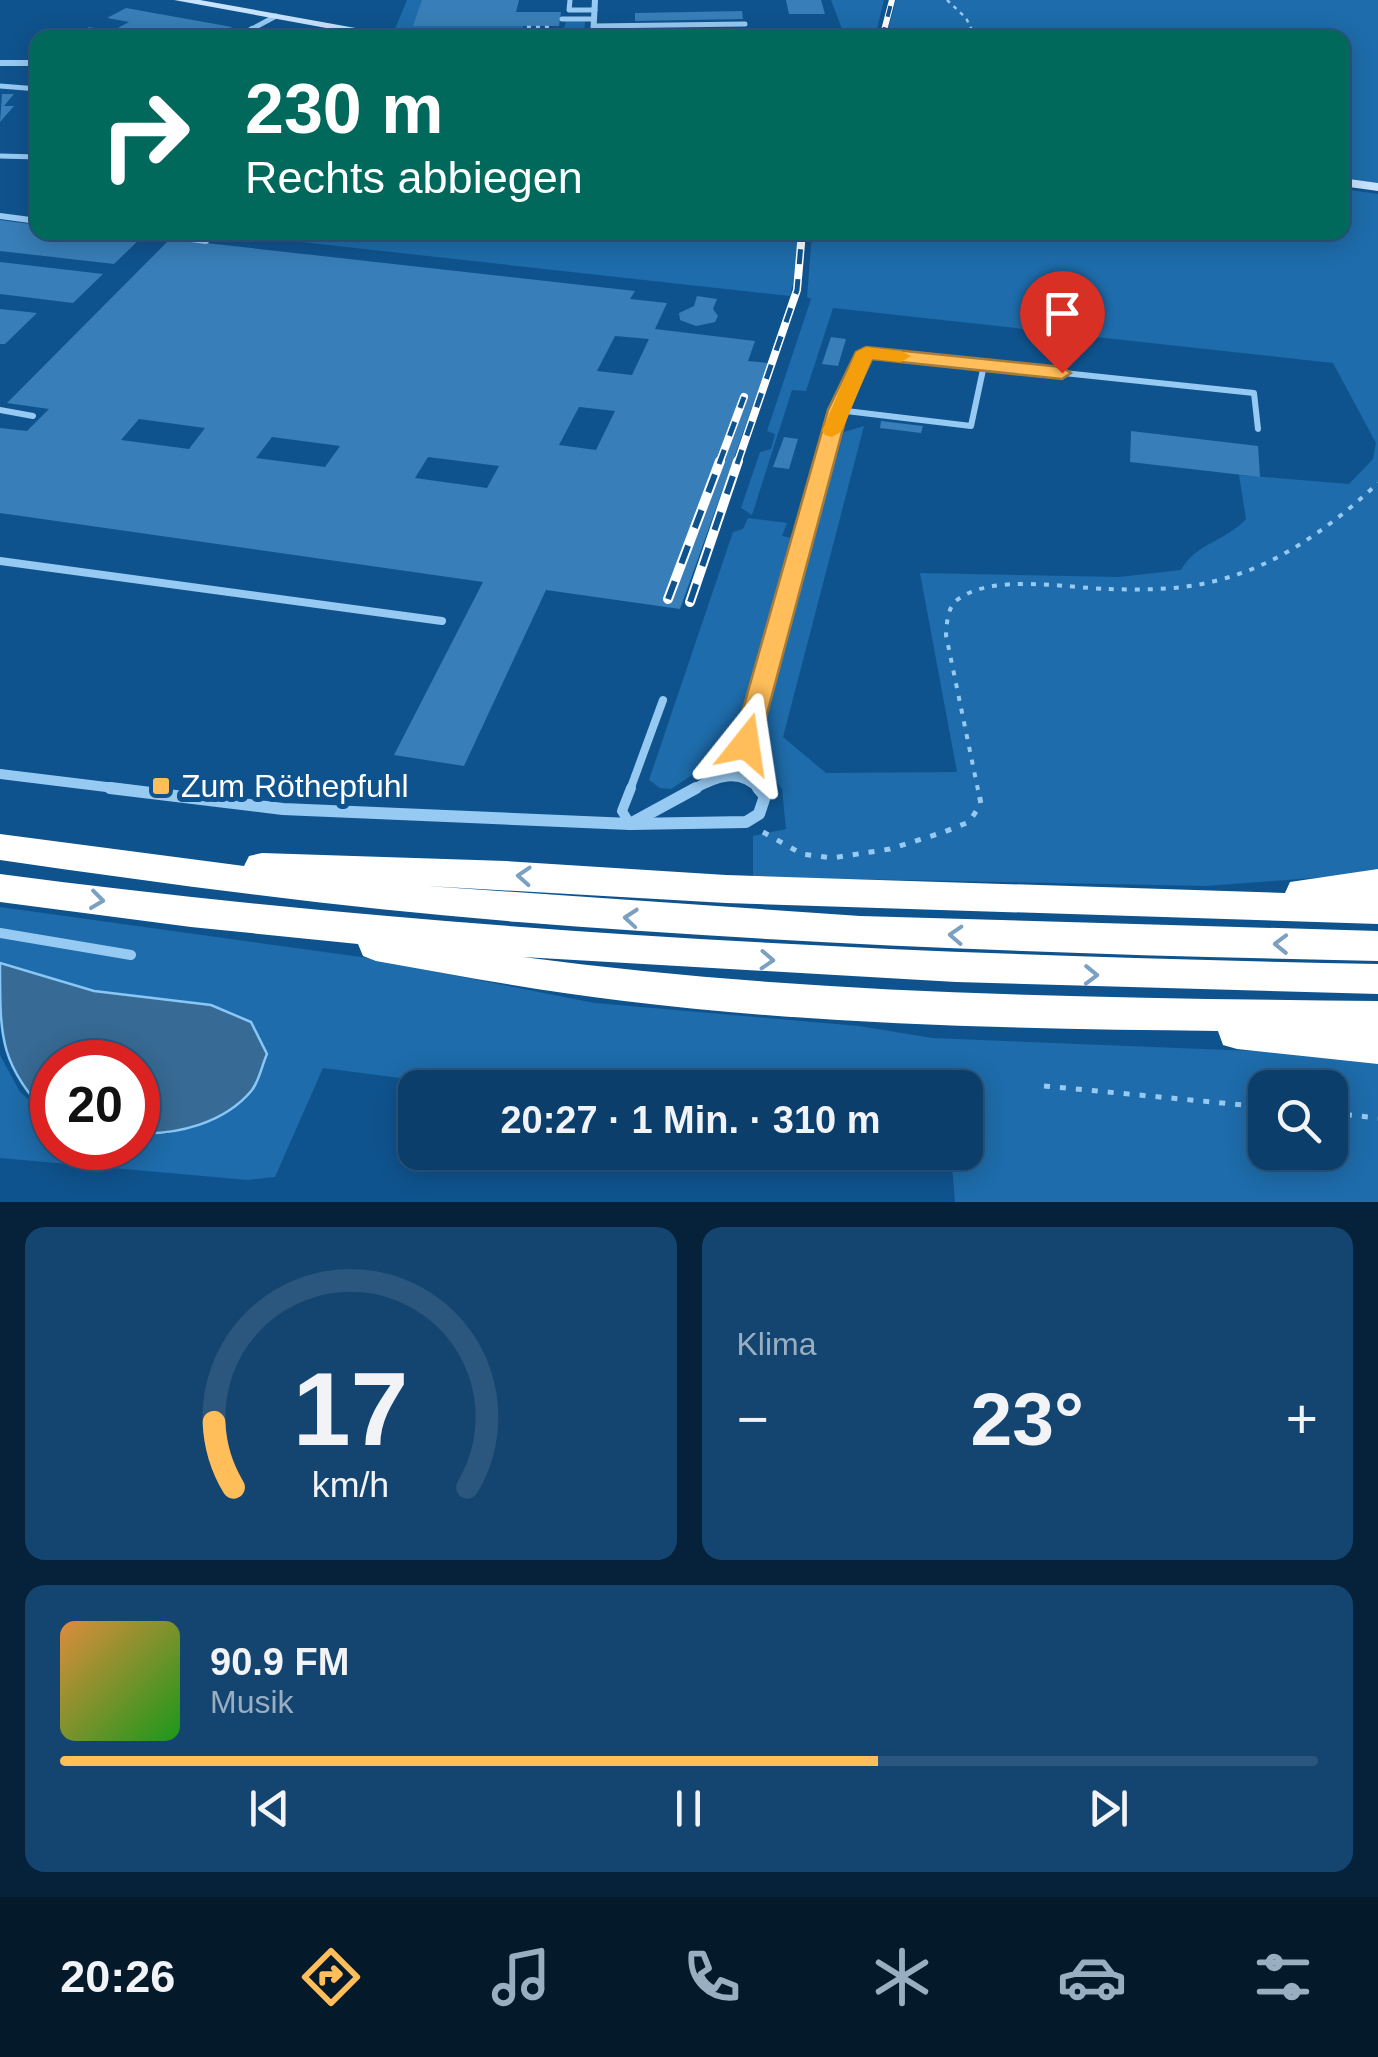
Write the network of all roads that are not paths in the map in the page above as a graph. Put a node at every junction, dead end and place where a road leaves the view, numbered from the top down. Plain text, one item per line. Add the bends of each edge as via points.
1 (180, 0) edge
2 (570, 0) edge
3 (596, 0) edge
4 (223, 3) edge
5 (595, 10) junction
6 (276, 16) junction
7 (563, 19) road end
8 (594, 23) junction
9 (745, 24) dead end
10 (252, 30) edge
11 (358, 30) edge
12 (594, 30) edge
13 (0, 63) edge
14 (30, 63) edge
15 (0, 86) edge
16 (30, 88) edge
17 (0, 156) edge
18 (30, 157) edge
19 (1350, 183) edge
20 (1378, 186) edge
21 (0, 216) edge
22 (30, 220) edge
23 (984, 365) junction
24 (0, 410) edge
25 (838, 410) junction
26 (33, 416) dead end
27 (1258, 429) dead end
28 (0, 561) edge
29 (442, 621) dead end
30 (663, 700) dead end
31 (746, 744) joint
32 (0, 774) edge
33 (737, 776) junction
34 (690, 791) junction
35 (630, 824) junction
36 (702, 825) junction
37 (0, 845) edge
38 (1378, 883) edge
39 (0, 888) edge
40 (1146, 902) junction
41 (1378, 910) edge
42 (251, 920) junction
43 (0, 933) edge
44 (1378, 946) edge
45 (131, 954) dead end
46 (1378, 979) edge
47 (1065, 1015) junction
48 (1378, 1016) edge
49 (1378, 1047) edge

1 - 4 main road
2 - 5 lane via 569,10
3 - 5 street
4 - 6 main road
5 - 8 street
6 - 10 lane
6 - 11 main road
7 - 8 lane
8 - 9 lane
8 - 12 street
13 - 14 street
15 - 16 lane
17 - 18 lane
19 - 20 main road
21 - 22 lane
23 - 25 lane via 866,352
23 - 25 lane via 971,426
23 - 27 lane via 1254,392
24 - 26 lane
25 - 31 lane
28 - 29 lane
30 - 35 lane via 622,812
31 - 33 street
32 - 35 street via 283,809
33 - 34 street via 714,778
33 - 36 street via 765,796 759,814 746,822
34 - 35 street
34 - 36 street via 678,803 680,813
35 - 36 street
40 -> 37 highway via 280,867
44 -> 37 highway via 700,924 322,891
38 - 40 highway
39 -> 42 highway
40 - 41 highway
42 -> 46 highway via 685,956 1082,975
42 - 47 highway via 425,956 658,990
43 - 45 lane
47 - 48 highway
47 - 49 highway

